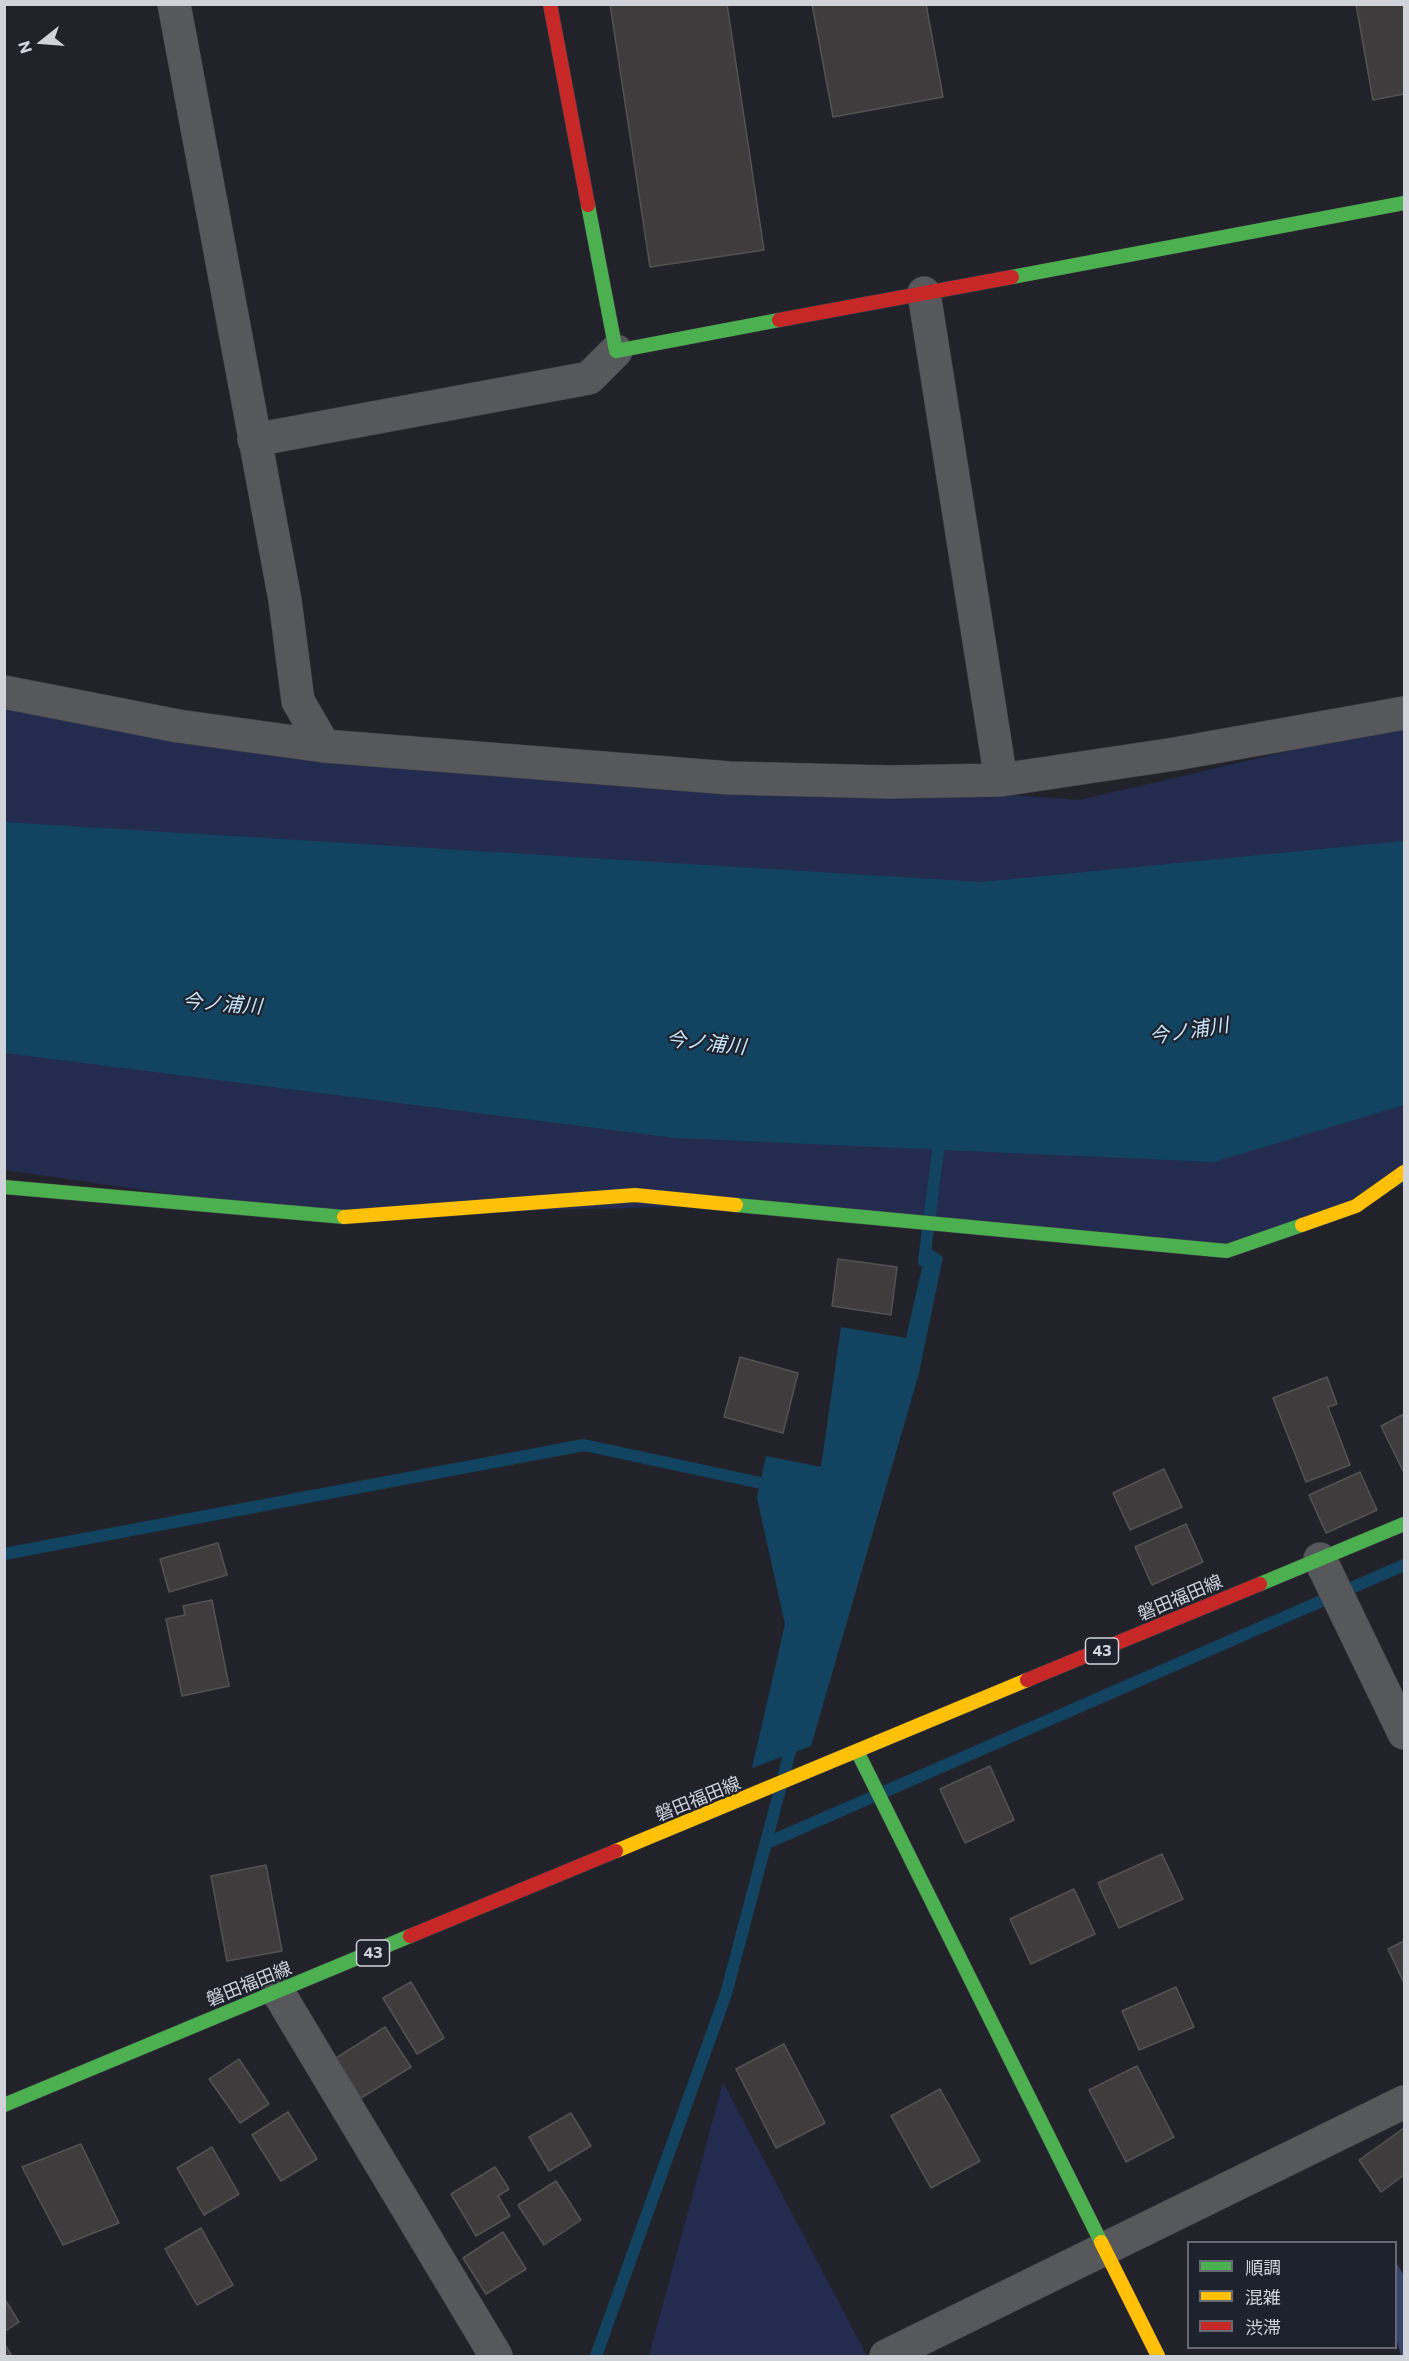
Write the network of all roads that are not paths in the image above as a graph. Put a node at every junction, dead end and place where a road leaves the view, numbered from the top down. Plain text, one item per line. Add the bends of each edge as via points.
1 (174, 4) edge
2 (550, 4) edge
3 (1404, 203) edge
4 (924, 293) junction
5 (616, 351) junction
6 (254, 440) junction
7 (4, 692) edge
8 (1404, 713) edge
9 (324, 746) junction
10 (1001, 780) junction
11 (1404, 1172) edge
12 (4, 1187) edge
13 (1404, 1524) edge
14 (1320, 1559) junction
15 (1404, 1733) edge
16 (858, 1753) junction
17 (278, 1992) junction
18 (1404, 2102) edge
19 (4, 2105) edge
20 (1104, 2248) junction
21 (496, 2356) edge
22 (886, 2356) edge
23 (1158, 2356) edge

1 - 6 street
2 - 5 street
3 - 4 street
4 - 5 street
4 - 10 street
5 - 6 street via 589,378
6 - 9 street via 285,600 298,701
7 - 9 street via 178,726
8 - 10 street
9 - 10 street via 730,778
11 - 12 street via 1356,1206 1227,1251 635,1195 353,1218
13 - 14 street, 磐田福田線 / 43
14 - 15 street
14 - 16 street, 磐田福田線 / 43
16 - 17 street, 磐田福田線 / 43
16 - 20 street
17 - 19 street, 磐田福田線 / 43
17 - 21 street
18 - 20 street
20 - 22 street
20 - 23 street

